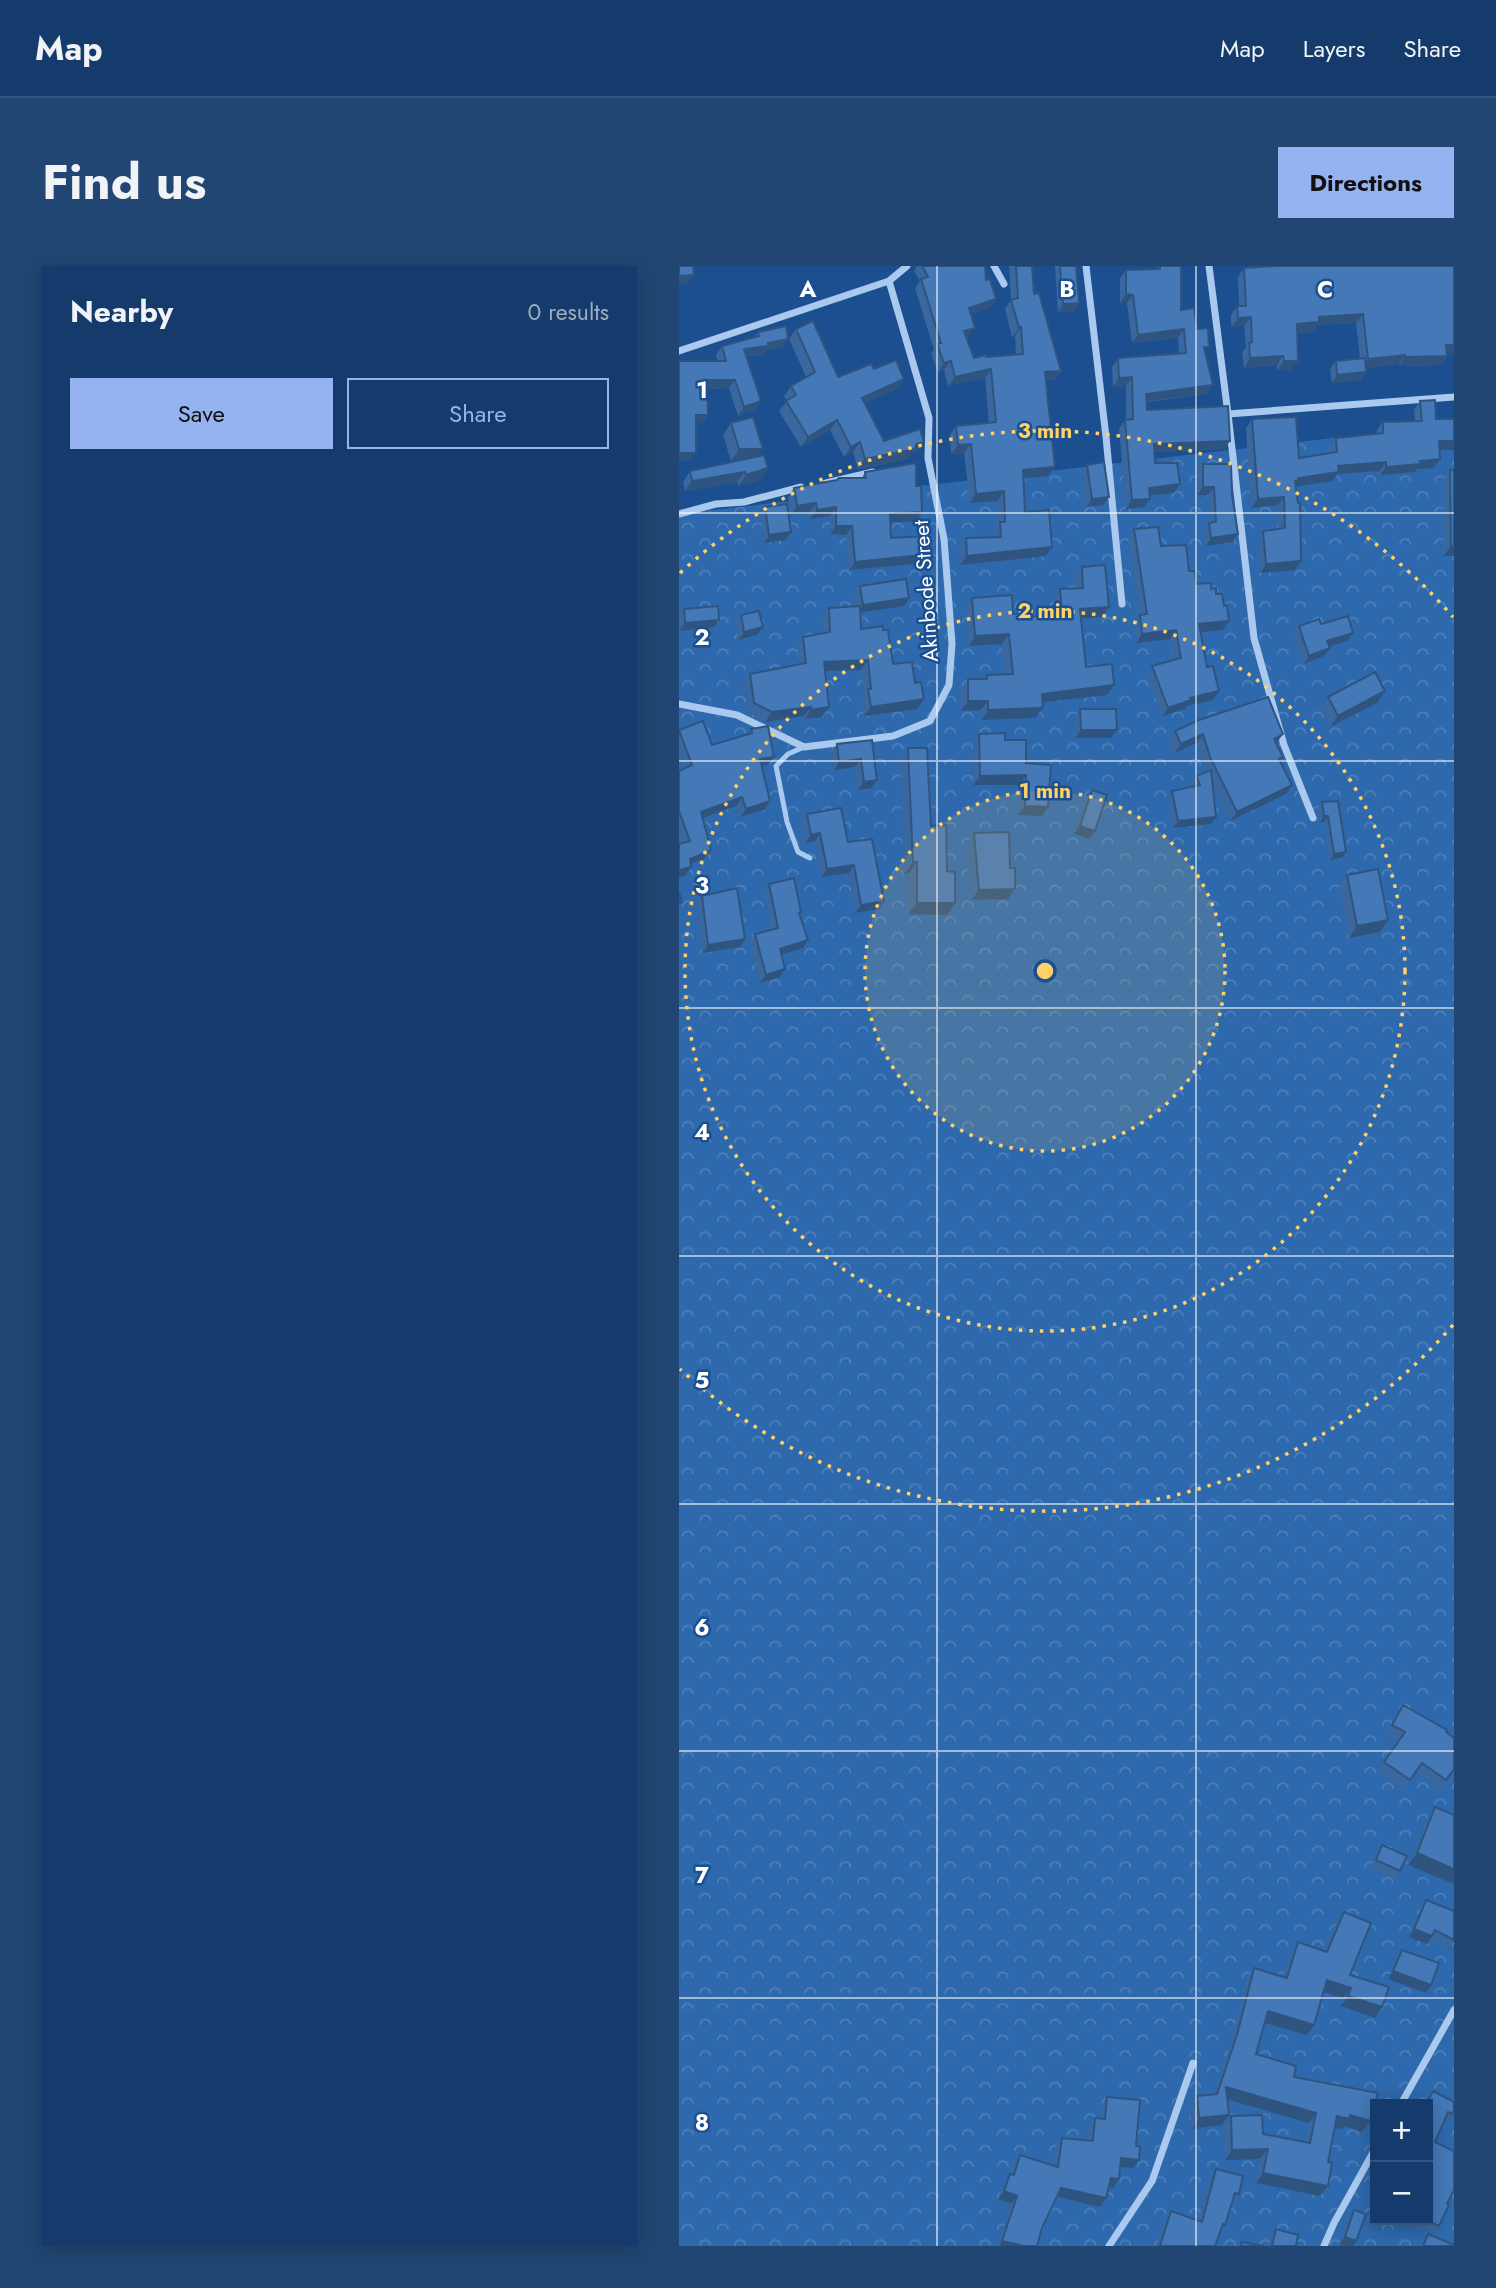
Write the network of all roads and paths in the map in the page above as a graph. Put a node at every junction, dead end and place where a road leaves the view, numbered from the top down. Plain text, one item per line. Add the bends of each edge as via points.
1 (907, 266) edge
2 (994, 266) edge
3 (1086, 266) edge
4 (1209, 266) edge
5 (889, 281) junction
6 (1004, 284) dead end
7 (679, 351) edge
8 (1454, 397) edge
9 (1228, 414) junction
10 (928, 458) junction
11 (919, 462) edge
12 (877, 471) edge
13 (822, 484) edge
14 (812, 486) edge
15 (679, 514) edge
16 (1122, 604) dead end
17 (679, 704) edge
18 (804, 747) junction
19 (1313, 818) dead end
20 (810, 858) dead end
21 (1454, 2010) edge
22 (1193, 2063) dead end
23 (1404, 2099) edge
24 (1370, 2158) edge
25 (1109, 2246) edge
26 (1324, 2246) edge

1 - 5 street
2 - 6 street
3 - 16 street
4 - 9 street
5 - 7 street
5 - 10 street, Akinbode Street via 929,418
8 - 9 street
9 - 19 street via 1254,638 1284,745
10 - 11 street
10 - 18 street, Akinbode Street via 948,591 949,685 930,721 893,736
12 - 13 street
14 - 15 street
17 - 18 street via 737,715
18 - 20 lane via 776,766 798,852
21 - 23 street
22 - 25 street via 1152,2181
24 - 26 street

